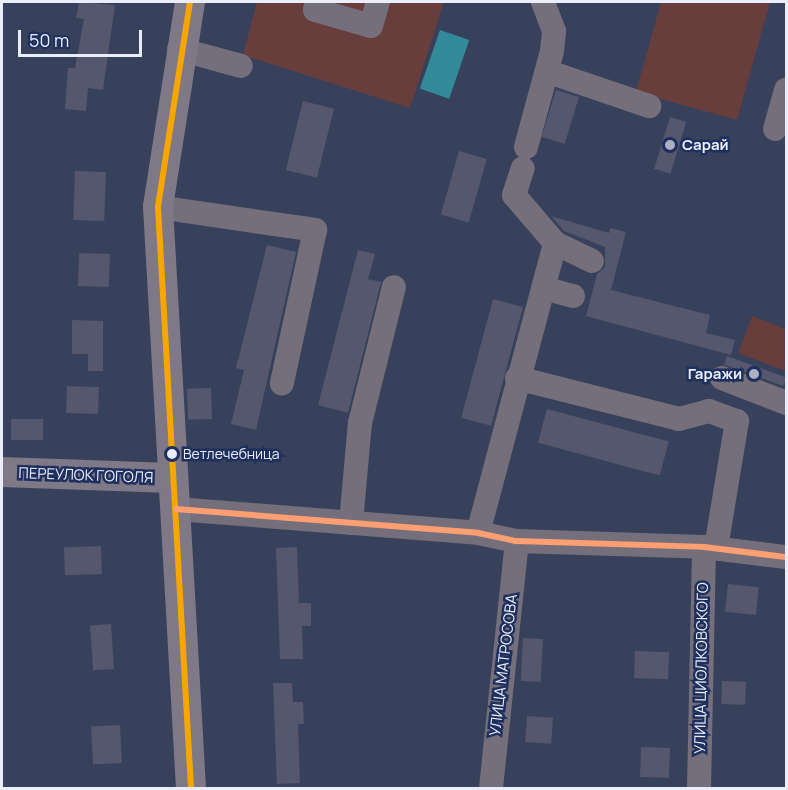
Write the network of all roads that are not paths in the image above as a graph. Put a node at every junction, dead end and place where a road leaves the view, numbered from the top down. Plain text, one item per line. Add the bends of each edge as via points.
1 (190, 2) edge
2 (317, 2) edge
3 (378, 2) edge
4 (543, 2) edge
5 (179, 50) junction
6 (241, 66) dead end
7 (549, 72) junction
8 (786, 90) edge
9 (649, 106) dead end
10 (775, 129) dead end
11 (158, 207) junction
12 (555, 243) junction
13 (592, 261) dead end
14 (394, 287) dead end
15 (543, 288) junction
16 (573, 296) dead end
17 (517, 378) junction
18 (722, 378) dead end
19 (282, 383) dead end
20 (751, 389) junction
21 (786, 403) edge
22 (737, 421) junction
23 (2, 472) edge
24 (171, 478) junction
25 (176, 509) junction
26 (351, 523) junction
27 (478, 533) junction
28 (517, 541) junction
29 (710, 548) junction
30 (786, 557) edge
31 (191, 789) edge
32 (491, 789) edge
33 (699, 789) edge

1 - 5 main road
2 - 3 street via 315,10 371,26
4 - 7 street via 554,31
5 - 6 street
5 - 11 main road
7 - 9 street
7 - 12 street via 514,195
8 - 10 street
11 - 19 street via 315,230
11 - 24 main road
12 - 13 street
12 - 15 street
14 - 26 street via 360,423
15 - 16 street
15 - 17 street
17 - 22 street via 679,419 709,411
17 - 27 street
18 - 20 street
20 - 21 street
20 - 22 street, УЛИЦА ЦИОЛКОВСКОГО
22 - 29 street, УЛИЦА ЦИОЛКОВСКОГО
23 - 24 main road, ПЕРЕУЛОК ГОГОЛЯ
24 - 25 main road
25 - 26 street
25 - 31 main road
26 - 27 street
27 - 28 street
28 - 29 street
28 - 32 street, УЛИЦА МАТРОСОВА
29 - 30 street
29 - 33 street, УЛИЦА ЦИОЛКОВСКОГО

